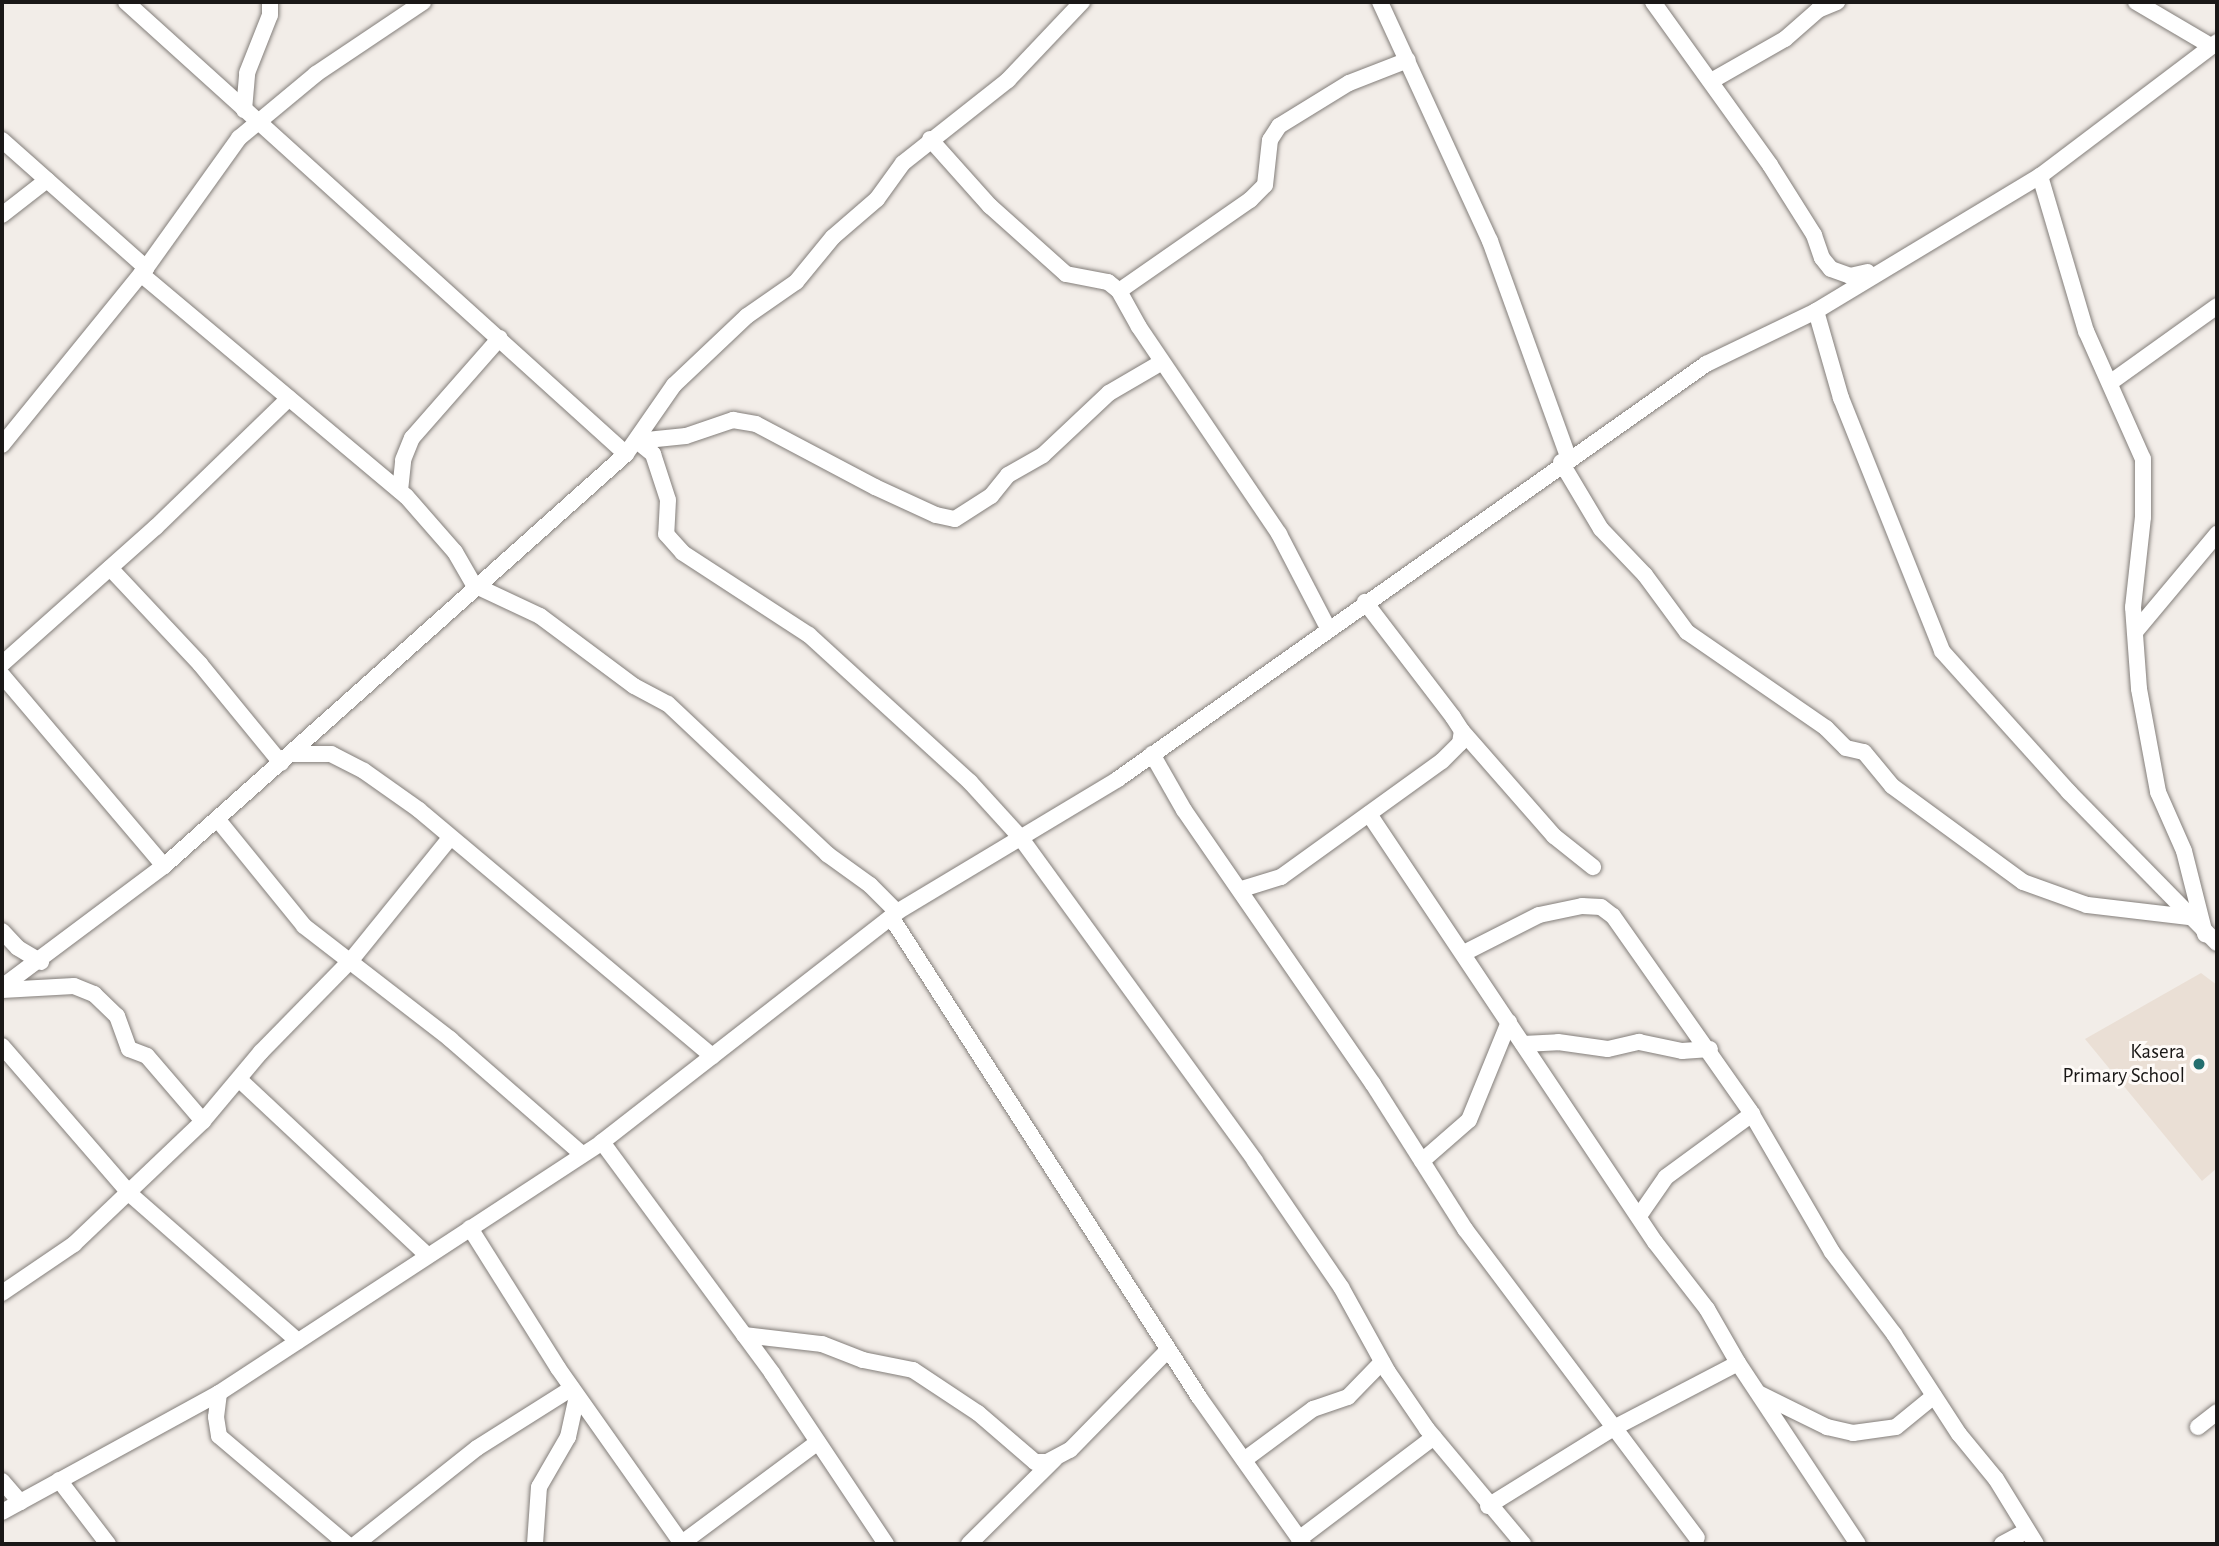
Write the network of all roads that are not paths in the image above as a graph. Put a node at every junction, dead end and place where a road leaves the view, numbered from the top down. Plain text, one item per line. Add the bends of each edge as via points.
1 (126, 2) edge
2 (270, 2) edge
3 (423, 2) edge
4 (1082, 2) edge
5 (1380, 2) edge
6 (1653, 2) edge
7 (1837, 2) edge
8 (2136, 2) edge
9 (2214, 44) edge
10 (1408, 60) junction
11 (1713, 80) junction
12 (244, 110) junction
13 (258, 122) junction
14 (930, 139) junction
15 (2, 140) edge
16 (2040, 176) junction
17 (47, 180) junction
18 (2, 215) edge
19 (1879, 270) junction
20 (144, 271) junction
21 (1119, 291) junction
22 (2217, 306) edge
23 (1816, 311) junction
24 (500, 338) junction
25 (1163, 362) junction
26 (2111, 382) junction
27 (289, 398) junction
28 (4, 437) edge
29 (631, 448) junction
30 (1564, 460) junction
31 (400, 491) junction
32 (2217, 534) edge
33 (110, 568) junction
34 (474, 585) junction
35 (1365, 602) junction
36 (1328, 628) junction
37 (2135, 632) junction
38 (2, 664) edge
39 (2, 675) edge
40 (1462, 731) junction
41 (1152, 754) junction
42 (286, 758) junction
43 (1368, 814) junction
44 (218, 820) junction
45 (1020, 837) junction
46 (450, 838) junction
47 (164, 866) junction
48 (1593, 867) dead end
49 (1242, 889) junction
50 (894, 914) junction
51 (2189, 917) junction
52 (2, 931) edge
53 (2211, 938) edge
54 (1464, 953) junction
55 (352, 958) junction
56 (41, 961) junction
57 (2, 988) edge
58 (1509, 1022) junction
59 (1523, 1044) junction
60 (2, 1046) edge
61 (1710, 1049) junction
62 (712, 1056) junction
63 (241, 1081) junction
64 (1752, 1114) junction
65 (203, 1121) junction
66 (602, 1142) junction
67 (582, 1154) junction
68 (1422, 1161) junction
69 (130, 1194) junction
70 (1639, 1216) junction
71 (470, 1228) junction
72 (427, 1255) junction
73 (2, 1293) edge
74 (744, 1335) junction
75 (298, 1341) junction
76 (1168, 1350) junction
77 (1382, 1362) junction
78 (1738, 1363) junction
79 (219, 1392) junction
80 (574, 1392) junction
81 (1760, 1394) junction
82 (1934, 1396) junction
83 (2217, 1412) edge
84 (2198, 1427) dead end
85 (1612, 1429) junction
86 (1434, 1437) junction
87 (818, 1442) junction
88 (1055, 1459) junction
89 (1244, 1460) junction
90 (59, 1480) junction
91 (2, 1481) edge
92 (20, 1502) junction
93 (1488, 1506) junction
94 (2, 1512) edge
95 (1697, 1538) dead end
96 (2031, 1538) edge
97 (1301, 1542) edge
98 (108, 1544) edge
99 (347, 1544) edge
100 (356, 1544) edge
101 (535, 1544) edge
102 (682, 1544) edge
103 (886, 1544) edge
104 (969, 1544) edge
105 (1523, 1544) edge
106 (1858, 1544) edge
107 (2002, 1544) edge

1 - 12 street
2 - 12 street via 270,15 247,73
3 - 13 street via 361,41
4 - 14 street via 1008,80
5 - 10 street
6 - 11 street
7 - 11 street via 1818,10 1785,39
8 - 9 street
9 - 16 street
10 - 21 street via 1349,83 1279,126 1270,140 1265,185
10 - 30 street via 1490,241
11 - 19 street via 1788,193 1831,270 1850,276
12 - 13 street
13 - 20 street via 239,138
13 - 24 street
14 - 21 street via 990,206 1066,274 1108,282
14 - 29 street via 903,163 877,199 833,236 796,282 747,316 674,385
15 - 17 street
16 - 19 street
16 - 26 street via 2070,286
17 - 18 street
17 - 20 street
19 - 23 street
20 - 27 street
20 - 28 street
21 - 25 street
22 - 26 street
23 - 30 street via 1706,364
23 - 51 street via 1841,398 1942,651 1976,694
24 - 29 street
24 - 31 street via 412,438 403,460
25 - 29 street via 1109,393 1042,455 1008,475 991,496 956,519 936,515 875,487 756,424 733,420
25 - 36 street via 1279,534
26 - 37 street via 2138,442 2145,475 2134,579
27 - 31 street
27 - 33 street
29 - 34 street
29 - 45 street via 646,444 658,465 669,509 666,534 676,546 809,635 961,774
30 - 35 street
30 - 51 street via 1601,529 1645,575 1687,632 1817,722 1846,748 1864,752 1892,786 2023,882 2087,905
31 - 34 street via 455,552
32 - 37 street
33 - 38 street
33 - 42 street
34 - 42 street
34 - 50 street via 540,615 634,686 667,704 827,854 870,885
35 - 36 street
35 - 40 street
36 - 41 street
37 - 53 street via 2141,702 2158,792 2184,851
39 - 47 street
40 - 43 street via 1460,743 1442,761
40 - 48 street via 1554,836
41 - 45 street
41 - 49 street via 1184,810
42 - 44 street
42 - 46 street via 331,754 364,771
43 - 49 street via 1281,877
43 - 54 street
44 - 47 street
44 - 55 street via 304,926
45 - 50 street
45 - 77 street via 1242,1142 1341,1287
46 - 55 street
46 - 62 street via 573,935
47 - 56 street
49 - 68 street via 1286,963
50 - 62 street
50 - 76 street
51 - 53 street
52 - 56 street via 18,948
54 - 58 street
54 - 61 street via 1539,915 1601,906 1624,930
55 - 63 street via 261,1052
55 - 67 street
56 - 57 street
57 - 65 street via 74,986 94,994 117,1016 129,1049 147,1056
58 - 59 street
58 - 68 street via 1469,1120
59 - 61 street via 1558,1042 1608,1049 1639,1042 1682,1051
59 - 70 street
60 - 69 street
61 - 64 street
62 - 66 street
63 - 65 street
63 - 72 street
64 - 70 street via 1666,1177
64 - 82 street via 1832,1252
65 - 69 street
66 - 67 street
66 - 74 street
67 - 71 street
68 - 85 street via 1465,1229
69 - 73 street via 74,1244
69 - 75 street
70 - 78 street via 1707,1309
71 - 72 street
71 - 80 street
72 - 75 street
74 - 87 street
74 - 88 street via 822,1344 863,1360 913,1370 978,1413 1035,1462
75 - 79 street
76 - 88 street via 1096,1425
76 - 89 street
77 - 86 street
77 - 89 street via 1348,1397 1313,1409
78 - 81 street
78 - 85 street
79 - 90 street
79 - 99 street via 219,1436
80 - 100 street via 477,1448
80 - 101 street via 568,1437 539,1487
80 - 102 street
81 - 82 street via 1827,1427 1853,1433 1896,1427
81 - 106 street
82 - 96 street via 1996,1479
83 - 84 street
85 - 93 street
85 - 95 street
86 - 93 street
86 - 97 street
87 - 102 street
87 - 103 street
88 - 104 street
89 - 97 street
90 - 92 street
90 - 98 street
91 - 92 street
92 - 94 street
93 - 105 street
96 - 107 street

